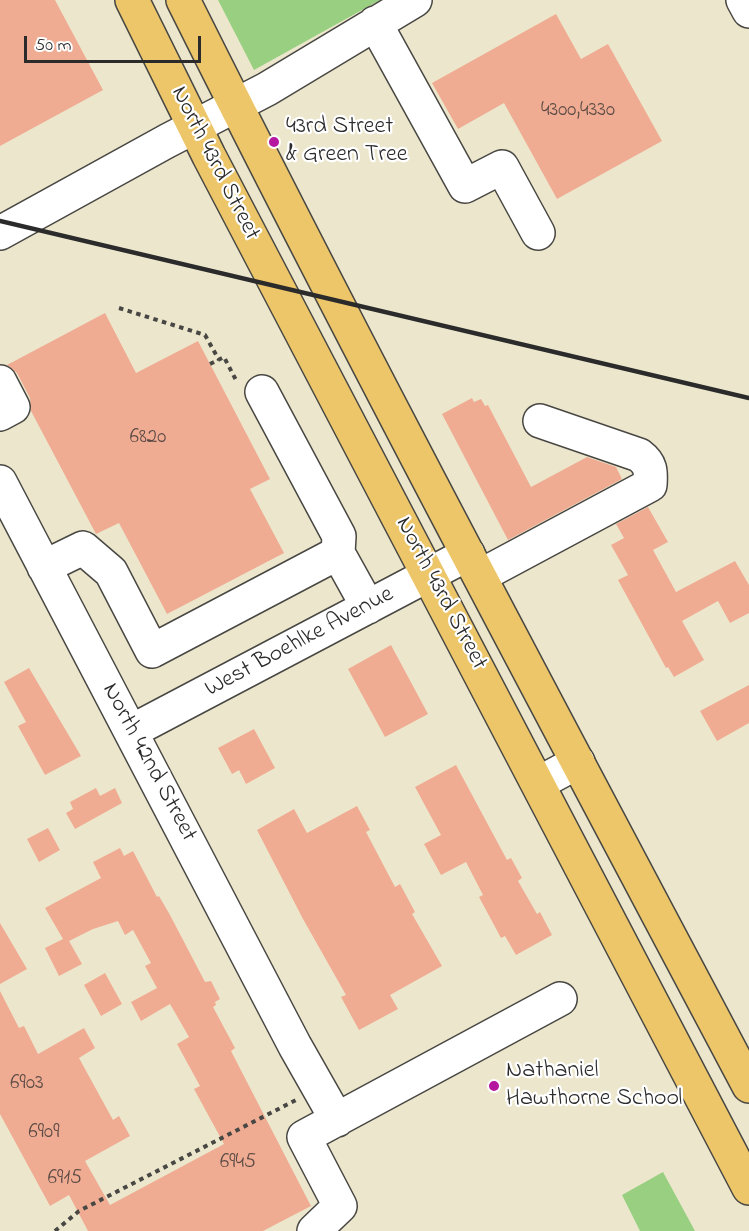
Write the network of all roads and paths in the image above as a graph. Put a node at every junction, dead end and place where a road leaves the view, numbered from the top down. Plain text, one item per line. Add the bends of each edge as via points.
1 (132, 0) edge
2 (183, 0) edge
3 (415, 0) edge
4 (743, 0) edge
5 (749, 11) edge
6 (375, 23) junction
7 (236, 107) junction
8 (195, 127) junction
9 (0, 233) edge
10 (537, 233) dead end
11 (119, 308) dead end
12 (219, 360) junction
13 (210, 364) dead end
14 (0, 382) edge
15 (262, 392) joint
16 (0, 414) edge
17 (540, 421) dead end
18 (0, 482) edge
19 (338, 553) junction
20 (474, 565) junction
21 (44, 567) junction
22 (430, 574) junction
23 (368, 607) junction
24 (132, 731) junction
25 (578, 762) junction
26 (539, 783) junction
27 (560, 999) dead end
28 (749, 1086) edge
29 (319, 1088) junction
30 (337, 1120) junction
31 (749, 1188) edge
32 (55, 1231) edge
33 (314, 1231) edge

1 - 8 main road, North 43rd Street
2 - 7 main road, North 43rd Street
3 - 6 street
4 - 5 street
6 - 7 street
6 - 10 street via 465,186 502,167
7 - 8 street
7 - 20 main road, North 43rd Street
8 - 9 street
8 - 22 main road, North 43rd Street
11 - 12 path via 205,335
12 - 13 path
12 - 15 path via 224,357 242,392
14 - 16 street via 13,407
15 - 19 street via 339,537
17 - 20 street, West Boehlke Avenue via 639,455 648,462 650,485
18 - 21 street, North 42nd Street
19 - 21 street via 152,651 111,572 83,548
19 - 23 street
20 - 22 street, West Boehlke Avenue
20 - 25 main road, North 43rd Street
21 - 24 street, North 42nd Street
22 - 23 street, West Boehlke Avenue
22 - 26 main road, North 43rd Street
23 - 24 street, West Boehlke Avenue
24 - 29 street, North 42nd Street
25 - 26 street
25 - 28 main road, North 43rd Street
26 - 31 main road, North 43rd Street
27 - 30 street
29 - 30 street, North 42nd Street
29 - 32 path via 79,1211
30 - 33 street via 304,1137 340,1206

